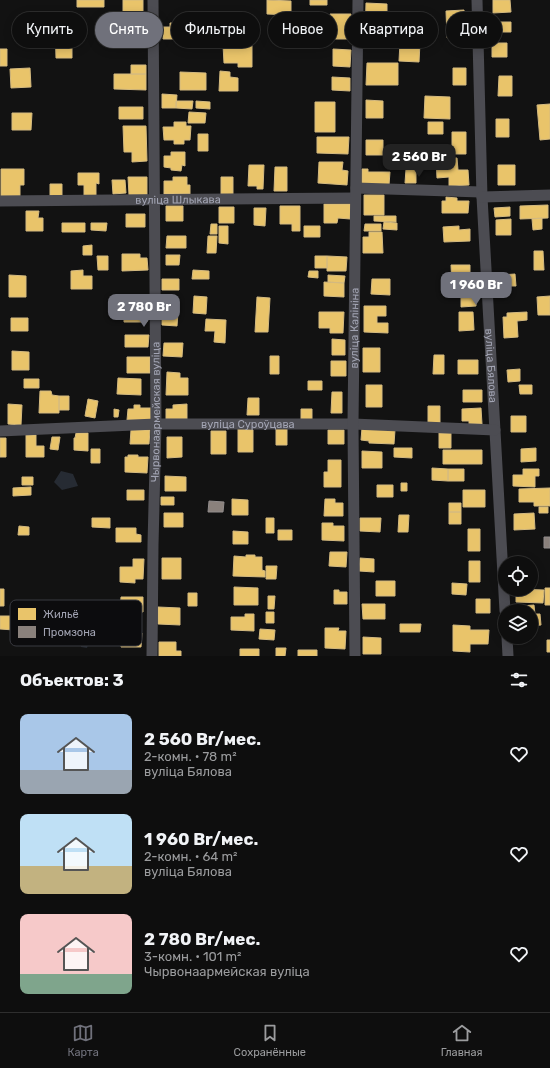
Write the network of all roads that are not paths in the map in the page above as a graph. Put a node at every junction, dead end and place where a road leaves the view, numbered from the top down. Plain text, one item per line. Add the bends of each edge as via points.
1 (153, 0) edge
2 (358, 0) edge
3 (477, 0) edge
4 (355, 193) junction
5 (482, 194) junction
6 (550, 195) edge
7 (0, 200) edge
8 (154, 200) junction
9 (156, 424) junction
10 (352, 424) junction
11 (495, 430) junction
12 (0, 431) edge
13 (505, 604) edge
14 (507, 644) edge
15 (152, 656) edge
16 (355, 656) edge
17 (508, 656) edge

1 - 8 street, Чырвонаармейская вуліца
2 - 4 street, вуліца Калініна
3 - 5 street, вуліца Бялова
4 - 5 street, вуліца Шлыкава
4 - 8 street, вуліца Шлыкава
4 - 10 street, вуліца Калініна
5 - 6 street
5 - 11 street, вуліца Бялова
7 - 8 street, вуліца Шлыкава
8 - 9 street, Чырвонаармейская вуліца
9 - 10 street, вуліца Суроўцава
9 - 12 street, вуліца Суроўцава
9 - 15 street, Чырвонаармейская вуліца
10 - 11 street, вуліца Суроўцава
10 - 16 street, вуліца Калініна
11 - 13 street, вуліца Бялова
14 - 17 street

